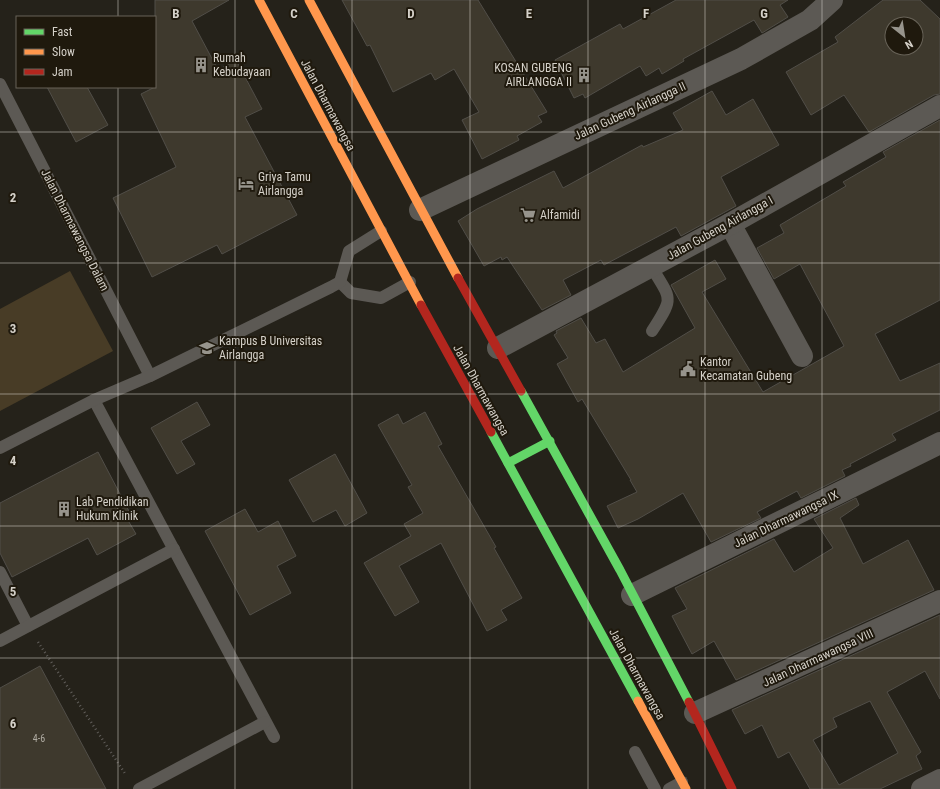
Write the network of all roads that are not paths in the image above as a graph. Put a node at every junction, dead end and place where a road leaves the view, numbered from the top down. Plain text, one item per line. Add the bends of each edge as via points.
1 (259, 0) edge
2 (832, 0) edge
3 (312, 1) edge
4 (0, 84) edge
5 (940, 106) edge
6 (420, 210) junction
7 (730, 224) junction
8 (381, 231) junction
9 (651, 266) junction
10 (340, 282) junction
11 (410, 282) junction
12 (652, 331) dead end
13 (498, 348) junction
14 (802, 356) dead end
15 (150, 376) junction
16 (94, 400) junction
17 (550, 441) junction
18 (940, 443) edge
19 (0, 448) edge
20 (508, 463) junction
21 (174, 549) junction
22 (0, 572) edge
23 (632, 595) junction
24 (940, 601) edge
25 (28, 626) junction
26 (0, 641) edge
27 (695, 713) junction
28 (265, 722) junction
29 (274, 737) dead end
30 (635, 752) dead end
31 (940, 780) edge
32 (684, 786) edge
33 (139, 789) edge
34 (655, 789) edge
35 (669, 789) edge
36 (732, 789) edge
37 (922, 789) edge

1 - 8 main road, Jalan Dharmawangsa
2 - 6 street, Jalan Gubeng Airlangga II via 810,20 741,58
3 - 6 main road
4 - 15 lane, Jalan Dharmawangsa Dalam
5 - 7 street, Jalan Gubeng Airlangga I
6 - 13 main road
7 - 9 street, Jalan Gubeng Airlangga I
7 - 14 street
8 - 10 lane via 349,251
8 - 11 main road, Jalan Dharmawangsa
9 - 12 lane via 668,298 667,308
9 - 13 street, Jalan Gubeng Airlangga I
10 - 11 lane via 351,293 381,298
10 - 15 lane
11 - 20 main road, Jalan Dharmawangsa
13 - 17 main road
15 - 16 lane
16 - 19 lane
16 - 21 lane
17 - 20 main road
17 - 23 main road
18 - 23 street, Jalan Dharmawangsa IX
20 - 32 main road, Jalan Dharmawangsa
21 - 25 lane
21 - 28 lane
22 - 25 lane
23 - 27 main road
24 - 27 street, Jalan Dharmawangsa VIII
25 - 26 lane
27 - 36 main road
28 - 29 lane
28 - 33 lane
30 - 34 lane
31 - 37 street
32 - 35 lane

